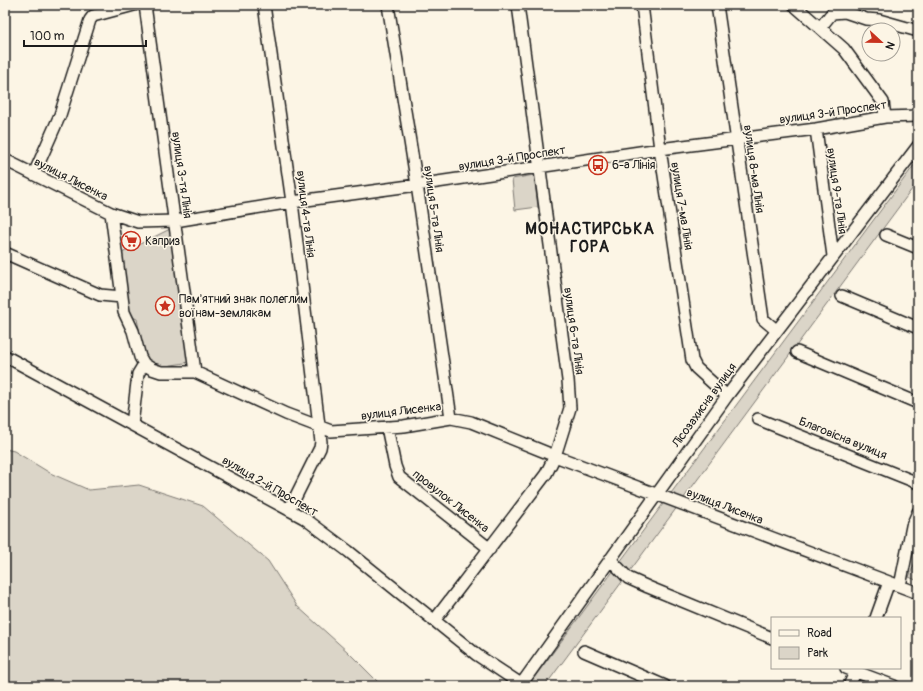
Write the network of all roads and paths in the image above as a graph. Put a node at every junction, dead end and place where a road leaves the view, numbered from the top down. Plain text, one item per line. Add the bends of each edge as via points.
1 (134, 5) edge
2 (145, 5) edge
3 (264, 5) edge
4 (388, 5) edge
5 (518, 5) edge
6 (642, 5) edge
7 (717, 5) edge
8 (794, 5) edge
9 (820, 28) junction
10 (918, 31) edge
11 (918, 116) edge
12 (885, 117) junction
13 (816, 128) junction
14 (737, 139) junction
15 (918, 146) edge
16 (660, 149) junction
17 (5, 160) edge
18 (538, 167) junction
19 (34, 174) junction
20 (417, 185) junction
21 (292, 202) junction
22 (111, 213) junction
23 (175, 221) junction
24 (886, 235) dead end
25 (918, 248) edge
26 (5, 253) edge
27 (833, 256) junction
28 (842, 296) dead end
29 (122, 297) junction
30 (918, 328) edge
31 (776, 330) junction
32 (797, 352) dead end
33 (5, 356) edge
34 (144, 364) junction
35 (195, 372) junction
36 (727, 396) junction
37 (918, 403) edge
38 (450, 418) junction
39 (758, 419) dead end
40 (132, 425) junction
41 (320, 427) junction
42 (387, 427) junction
43 (555, 456) junction
44 (918, 483) edge
45 (656, 494) junction
46 (289, 510) junction
47 (918, 512) edge
48 (490, 549) junction
49 (610, 559) junction
50 (894, 584) junction
51 (918, 593) edge
52 (877, 617) edge
53 (434, 621) junction
54 (771, 638) edge
55 (584, 651) dead end
56 (853, 669) edge
57 (520, 685) edge
58 (665, 686) edge
59 (849, 686) edge
60 (894, 686) edge

1 - 19 street via 93,16 90,20 60,115
2 - 23 street, вулиця 3-тя Лінія
3 - 21 street, вулиця 4-та Лінія
4 - 20 street, вулиця 5-та Лінія
5 - 18 street, вулиця 6-та Лінія
6 - 16 street, вулиця 7-ма Лінія
7 - 14 street, вулиця 8-ма Лінія
8 - 9 street
9 - 10 street via 832,13 845,12
9 - 12 street via 844,49 883,102
11 - 12 street, вулиця 3-й Проспект
12 - 13 street, вулиця 3-й Проспект
13 - 14 street, вулиця 3-й Проспект
13 - 27 street, вулиця 9-та Лінія
14 - 16 street, вулиця 3-й Проспект
14 - 31 street, вулиця 8-ма Лінія via 763,319
15 - 27 street, Лісозахисна вулиця
16 - 18 street, вулиця 3-й Проспект
16 - 36 street, вулиця 7-ма Лінія via 692,360 696,368
17 - 19 street, вулиця Лисенка
18 - 20 street, вулиця 3-й Проспект
18 - 43 street, вулиця 6-та Лінія via 570,408
19 - 22 street, вулиця Лисенка
20 - 21 street, вулиця 3-й Проспект
20 - 38 street, вулиця 5-та Лінія
21 - 23 street, вулиця 3-й Проспект
21 - 41 street, вулиця 4-та Лінія
22 - 23 street, вулиця 3-й Проспект via 138,222
22 - 29 street, вулиця Лисенка
23 - 35 street, вулиця 3-тя Лінія
24 - 25 street
26 - 29 street via 100,295
27 - 31 street, Лісозахисна вулиця
28 - 30 street
29 - 34 street, вулиця Лисенка via 124,312
31 - 36 street, Лісозахисна вулиця
32 - 37 street
33 - 40 street, вулиця 2-й Проспект
34 - 35 street, вулиця Лисенка via 161,372
34 - 40 street via 138,374
35 - 41 street, вулиця Лисенка
36 - 45 street, Лісозахисна вулиця
38 - 42 street, вулиця Лисенка
38 - 43 street, вулиця Лисенка via 471,422
39 - 44 street, Благовісна вулиця
40 - 46 street, вулиця 2-й Проспект
41 - 42 street, вулиця Лисенка via 331,431
41 - 46 street, вулиця 4-та Лінія via 320,448
42 - 48 street, провулок Лисенка via 399,477
43 - 45 street, вулиця Лисенка
43 - 48 street, вулиця 6-та Лінія via 546,474
45 - 49 street, Лісозахисна вулиця
45 - 50 street, вулиця Лисенка
46 - 53 street, вулиця 2-й Проспект via 348,551
47 - 50 street
48 - 53 street, вулиця 6-та Лінія
49 - 54 street via 628,578
49 - 57 street, Лісозахисна вулиця
50 - 51 street, вулиця Лисенка
50 - 52 street
53 - 57 street, вулиця 2-й Проспект
55 - 58 street
56 - 59 street
56 - 60 street

